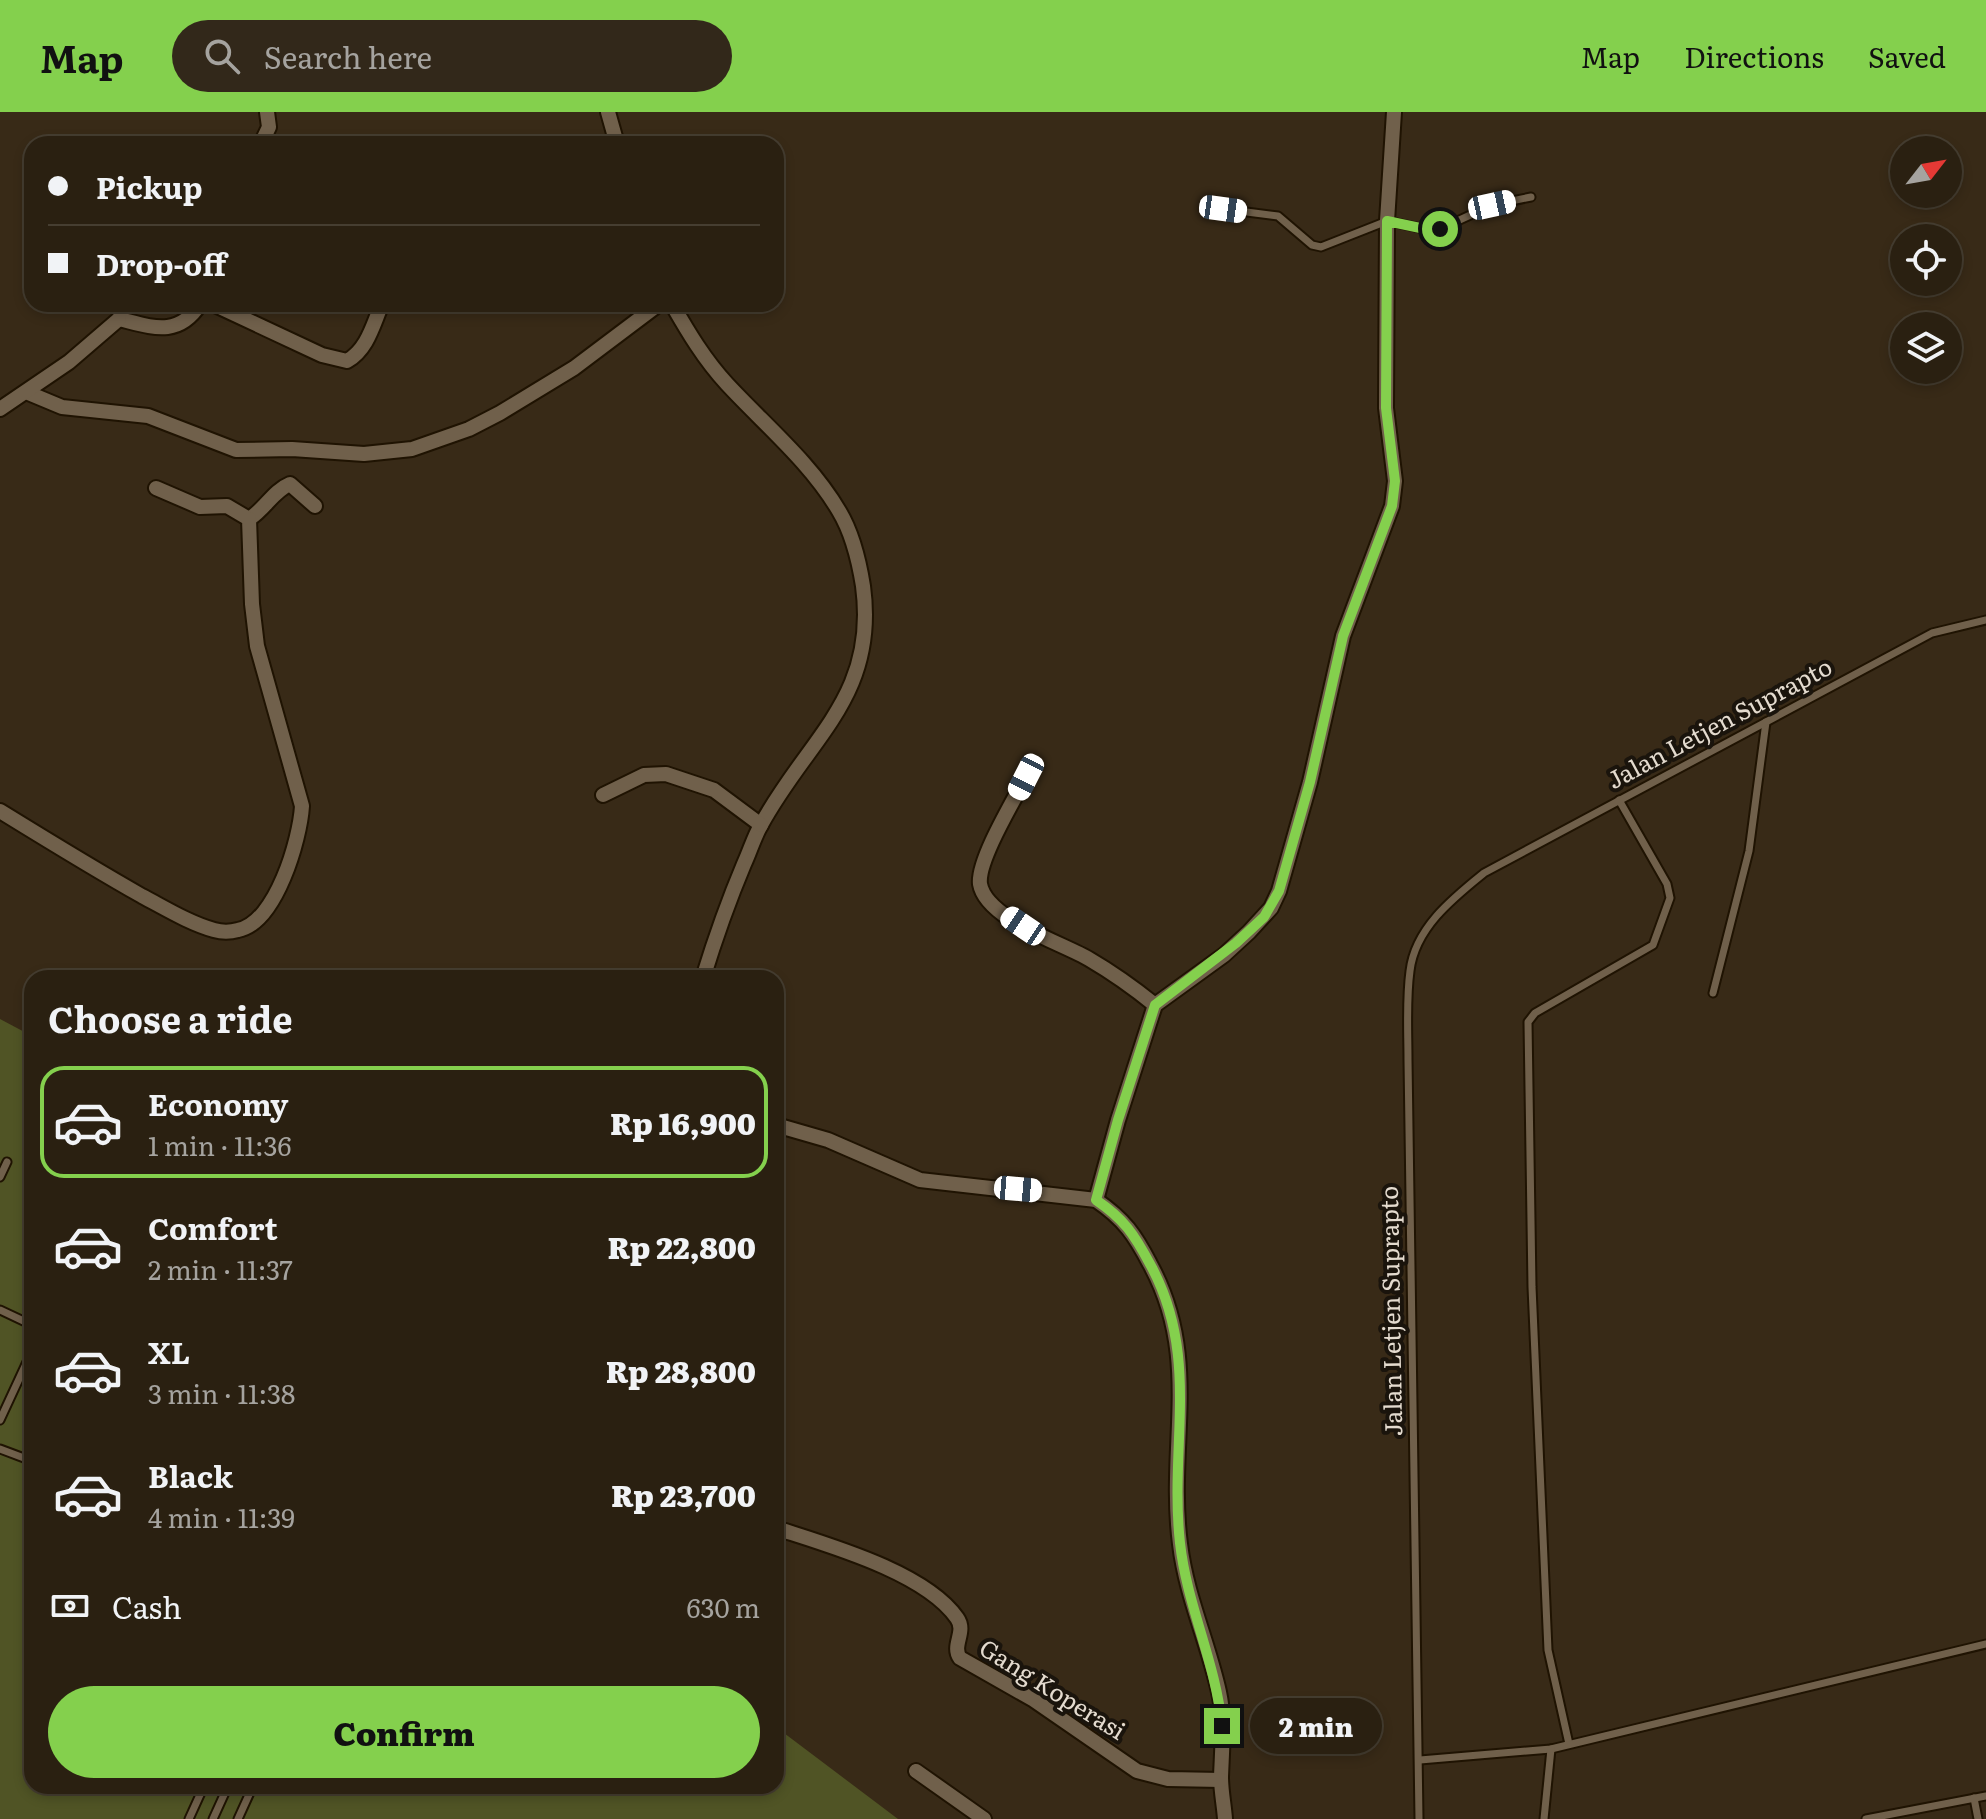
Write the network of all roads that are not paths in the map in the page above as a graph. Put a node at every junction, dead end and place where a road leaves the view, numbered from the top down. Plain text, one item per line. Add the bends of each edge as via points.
1 (267, 112) edge
2 (608, 112) edge
3 (1394, 112) edge
4 (265, 136) edge
5 (615, 136) edge
6 (1531, 197) dead end
7 (1223, 209) dead end
8 (1387, 221) junction
9 (118, 312) edge
10 (193, 312) edge
11 (230, 312) edge
12 (379, 312) edge
13 (648, 312) edge
14 (677, 312) edge
15 (26, 392) junction
16 (0, 409) edge
17 (156, 488) dead end
18 (315, 506) dead end
19 (249, 519) junction
20 (1986, 620) edge
21 (1766, 722) junction
22 (1026, 777) dead end
23 (603, 795) dead end
24 (1619, 800) junction
25 (0, 811) edge
26 (761, 825) junction
27 (705, 970) edge
28 (1713, 993) dead end
29 (1155, 1005) junction
30 (784, 1127) edge
31 (7, 1162) dead end
32 (0, 1177) edge
33 (1096, 1200) junction
34 (0, 1310) edge
35 (24, 1321) edge
36 (24, 1368) edge
37 (0, 1420) edge
38 (0, 1449) edge
39 (24, 1458) edge
40 (784, 1531) edge
41 (1986, 1644) edge
42 (1569, 1744) junction
43 (1551, 1749) junction
44 (1420, 1760) junction
45 (916, 1771) dead end
46 (1221, 1780) junction
47 (200, 1794) edge
48 (224, 1794) edge
49 (249, 1794) edge
50 (1986, 1796) edge
51 (1974, 1798) junction
52 (189, 1819) edge
53 (213, 1819) edge
54 (238, 1819) edge
55 (984, 1819) edge
56 (1225, 1819) edge
57 (1419, 1819) edge
58 (1544, 1819) edge
59 (1866, 1819) edge
60 (1978, 1819) edge

1 - 4 street
2 - 5 street
3 - 8 street
6 - 8 lane via 1492,205 1440,229
7 - 8 lane via 1278,216 1321,247
8 - 29 street via 1386,408 1395,481 1392,506 1343,636 1279,891 1264,917 1241,939
9 - 10 street via 164,328 185,322
9 - 15 street via 69,362
11 - 12 street via 322,355 347,361 366,342
13 - 15 street via 574,368 500,413 412,449 364,454 236,450 148,416 62,407
14 - 26 street via 725,382 829,494 860,567 866,609 859,666 847,696
15 - 16 street
17 - 19 street via 200,507 227,506
18 - 19 street via 290,484
19 - 25 street via 257,646 302,806 301,830 264,912 250,927 215,931 96,871
20 - 21 lane, Jalan Letjen Suprapto via 1932,633
21 - 24 lane, Jalan Letjen Suprapto
21 - 28 lane via 1749,851
22 - 29 street via 984,862 983,893 999,911 1086,957
23 - 26 street via 644,775 666,774 714,790
24 - 42 lane via 1667,884 1670,898 1653,945 1528,1022 1532,1287 1548,1650
24 - 44 lane, Jalan Letjen Suprapto via 1484,873 1452,898 1435,917 1410,968
26 - 27 street
29 - 33 street
30 - 33 street via 828,1140 920,1180
31 - 32 lane
33 - 46 street via 1129,1227 1173,1317 1182,1397 1176,1462 1180,1543 1219,1693
34 - 35 lane
36 - 37 lane
38 - 39 lane
40 - 46 street, Gang Koperasi via 887,1567 914,1583 958,1619 960,1658 1034,1700 1137,1771 1168,1779
41 - 42 lane
42 - 43 lane
43 - 44 lane
43 - 58 lane
44 - 57 lane, Jalan Letjen Suprapto
45 - 55 street
46 - 56 street
47 - 52 lane
48 - 53 lane
49 - 54 lane
50 - 51 lane
51 - 59 lane
51 - 60 lane

